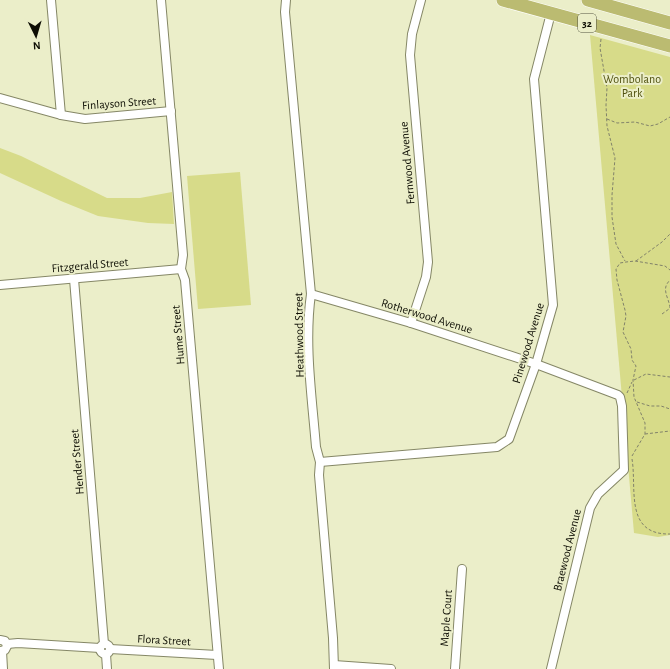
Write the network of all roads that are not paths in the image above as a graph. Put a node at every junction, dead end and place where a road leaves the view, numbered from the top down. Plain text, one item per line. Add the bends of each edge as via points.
1 (51, 0) edge
2 (161, 0) edge
3 (286, 0) edge
4 (421, 0) edge
5 (588, 0) edge
6 (508, 1) edge
7 (551, 13) junction
8 (670, 23) edge
9 (670, 46) edge
10 (0, 98) edge
11 (171, 111) junction
12 (61, 115) junction
13 (181, 269) junction
14 (74, 278) junction
15 (0, 285) edge
16 (310, 294) junction
17 (411, 323) junction
18 (536, 364) junction
19 (320, 462) junction
20 (462, 569) dead end
21 (0, 634) edge
22 (2, 641) edge
23 (105, 649) junction
24 (1, 651) edge
25 (217, 655) junction
26 (334, 667) edge
27 (3, 669) edge
28 (107, 669) edge
29 (219, 669) edge
30 (391, 669) edge
31 (455, 669) edge
32 (551, 669) edge

1 - 12 street
2 - 11 street, Hume Street
3 - 16 street, Heathwood Street
4 - 17 street, Fernwood Avenue via 412,34 410,55 428,262 426,277
5 - 8 main road, 32
6 - 7 main road, 32
7 - 9 main road, 32
7 - 18 street, Pinewood Avenue via 534,79 554,305
10 - 12 street, Finlayson Street
11 - 12 street, Finlayson Street via 85,119
11 - 13 street, Hume Street via 183,256
13 - 14 street, Fitzgerald Street
13 - 25 street, Hume Street via 185,280
14 - 15 street, Fitzgerald Street
14 - 23 street, Hender Street
16 - 17 street, Rotherwood Avenue
16 - 19 street, Heathwood Street via 309,350 316,447
17 - 18 street, Rotherwood Avenue
18 - 19 street, Pinewood Avenue via 510,439 497,447
18 - 32 street, Braewood Avenue via 618,395 622,406 624,470 598,494 590,508
19 - 26 street, Heathwood Street via 318,475
20 - 31 street, Maple Court
21 - 22 street
22 - 23 street, Flora Street
22 - 24 street via 6,649
23 - 25 street, Flora Street
23 - 28 street, Hender Street
24 - 27 street
25 - 29 street, Hume Street
26 - 30 street

